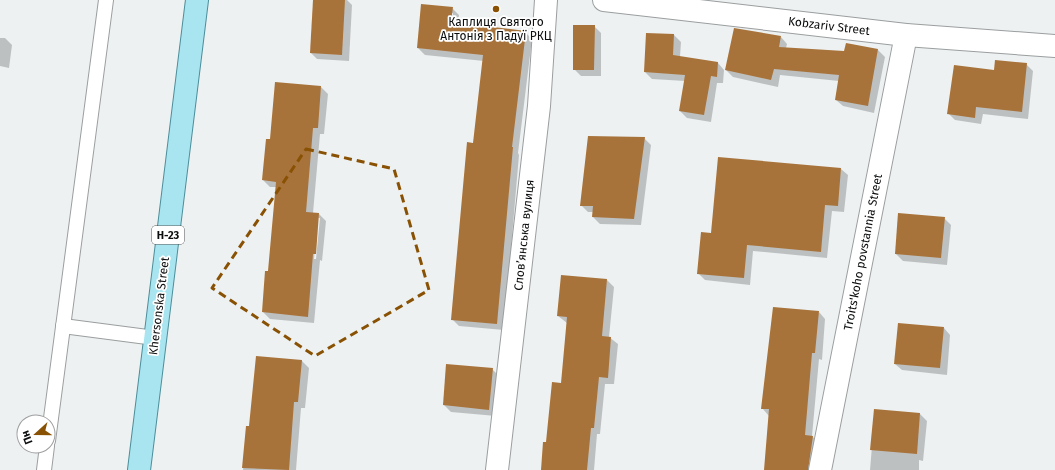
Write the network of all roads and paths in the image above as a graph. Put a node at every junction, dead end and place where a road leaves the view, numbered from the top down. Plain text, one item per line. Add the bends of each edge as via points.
1 (106, 0) edge
2 (197, 0) edge
3 (546, 0) edge
4 (604, 0) edge
5 (906, 35) junction
6 (1055, 46) edge
7 (63, 326) junction
8 (155, 338) junction
9 (52, 414) edge
10 (46, 454) edge
11 (44, 470) edge
12 (139, 470) edge
13 (498, 470) edge
14 (820, 470) edge

1 - 7 lane
2 - 8 main road, Khersonska Street / Н-23
3 - 13 street, Словʼянська вулиця via 539,106
4 - 5 street, Kobzariv Street
5 - 6 street, Kobzariv Street
5 - 14 street, Troits'koho povstannia Street
7 - 8 lane
7 - 9 lane
8 - 12 main road, Khersonska Street / Н-23
10 - 11 lane

